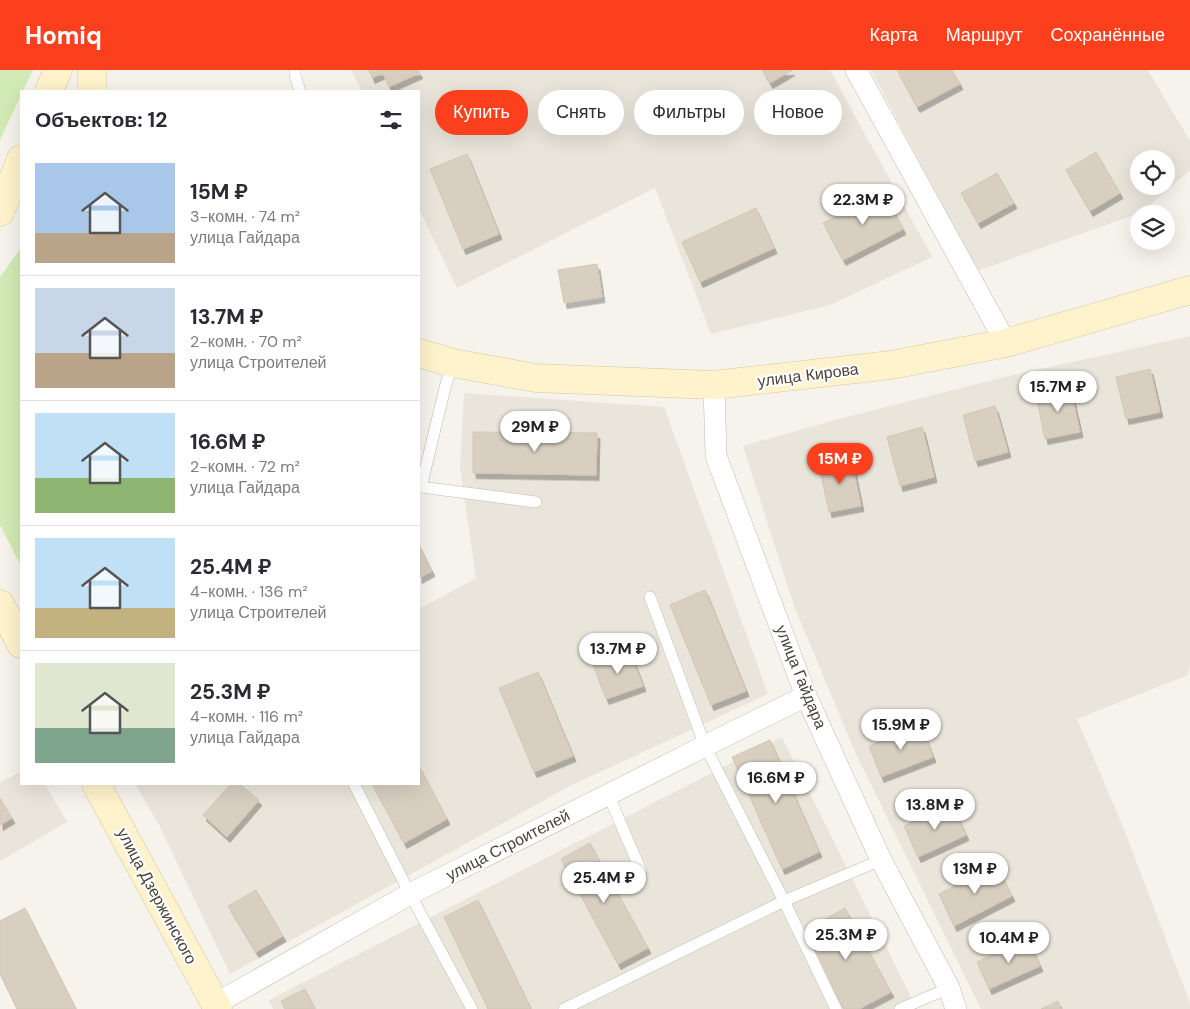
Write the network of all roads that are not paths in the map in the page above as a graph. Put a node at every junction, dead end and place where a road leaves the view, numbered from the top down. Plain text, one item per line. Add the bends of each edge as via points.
1 (58, 70) edge
2 (92, 70) edge
3 (295, 70) edge
4 (856, 70) edge
5 (49, 90) edge
6 (92, 90) edge
7 (300, 90) edge
8 (20, 162) edge
9 (10, 193) edge
10 (1190, 290) edge
11 (1006, 343) junction
12 (420, 353) edge
13 (453, 363) junction
14 (714, 385) junction
15 (420, 487) edge
16 (536, 502) dead end
17 (650, 597) dead end
18 (0, 604) edge
19 (20, 642) edge
20 (806, 696) junction
21 (705, 746) junction
22 (97, 785) edge
23 (355, 785) edge
24 (608, 794) junction
25 (881, 860) junction
26 (641, 871) dead end
27 (410, 894) junction
28 (784, 901) junction
29 (949, 988) junction
30 (216, 1007) edge
31 (472, 1009) edge
32 (564, 1009) edge
33 (836, 1009) edge
34 (900, 1009) edge
35 (956, 1009) edge

1 - 5 main road
2 - 6 main road
3 - 7 lane
4 - 11 street
8 - 9 main road
10 - 11 main road, улица Кирова
11 - 14 main road, улица Кирова via 891,365
12 - 13 main road, улица Кирова
13 - 14 main road, улица Кирова via 536,378
13 - 15 lane
14 - 20 street, улица Гайдара via 716,456
15 - 16 lane
17 - 21 lane
18 - 19 main road
20 - 21 street, улица Строителей
20 - 25 street, улица Гайдара
21 - 24 street, улица Строителей
21 - 28 lane
22 - 30 main road, улица Дзержинского
23 - 27 lane
24 - 26 lane
24 - 27 street, улица Строителей
25 - 28 lane
25 - 29 street, улица Гайдара
27 - 30 street, улица Строителей
27 - 31 lane
28 - 32 lane
28 - 33 lane
29 - 34 lane
29 - 35 street, улица Гайдара

